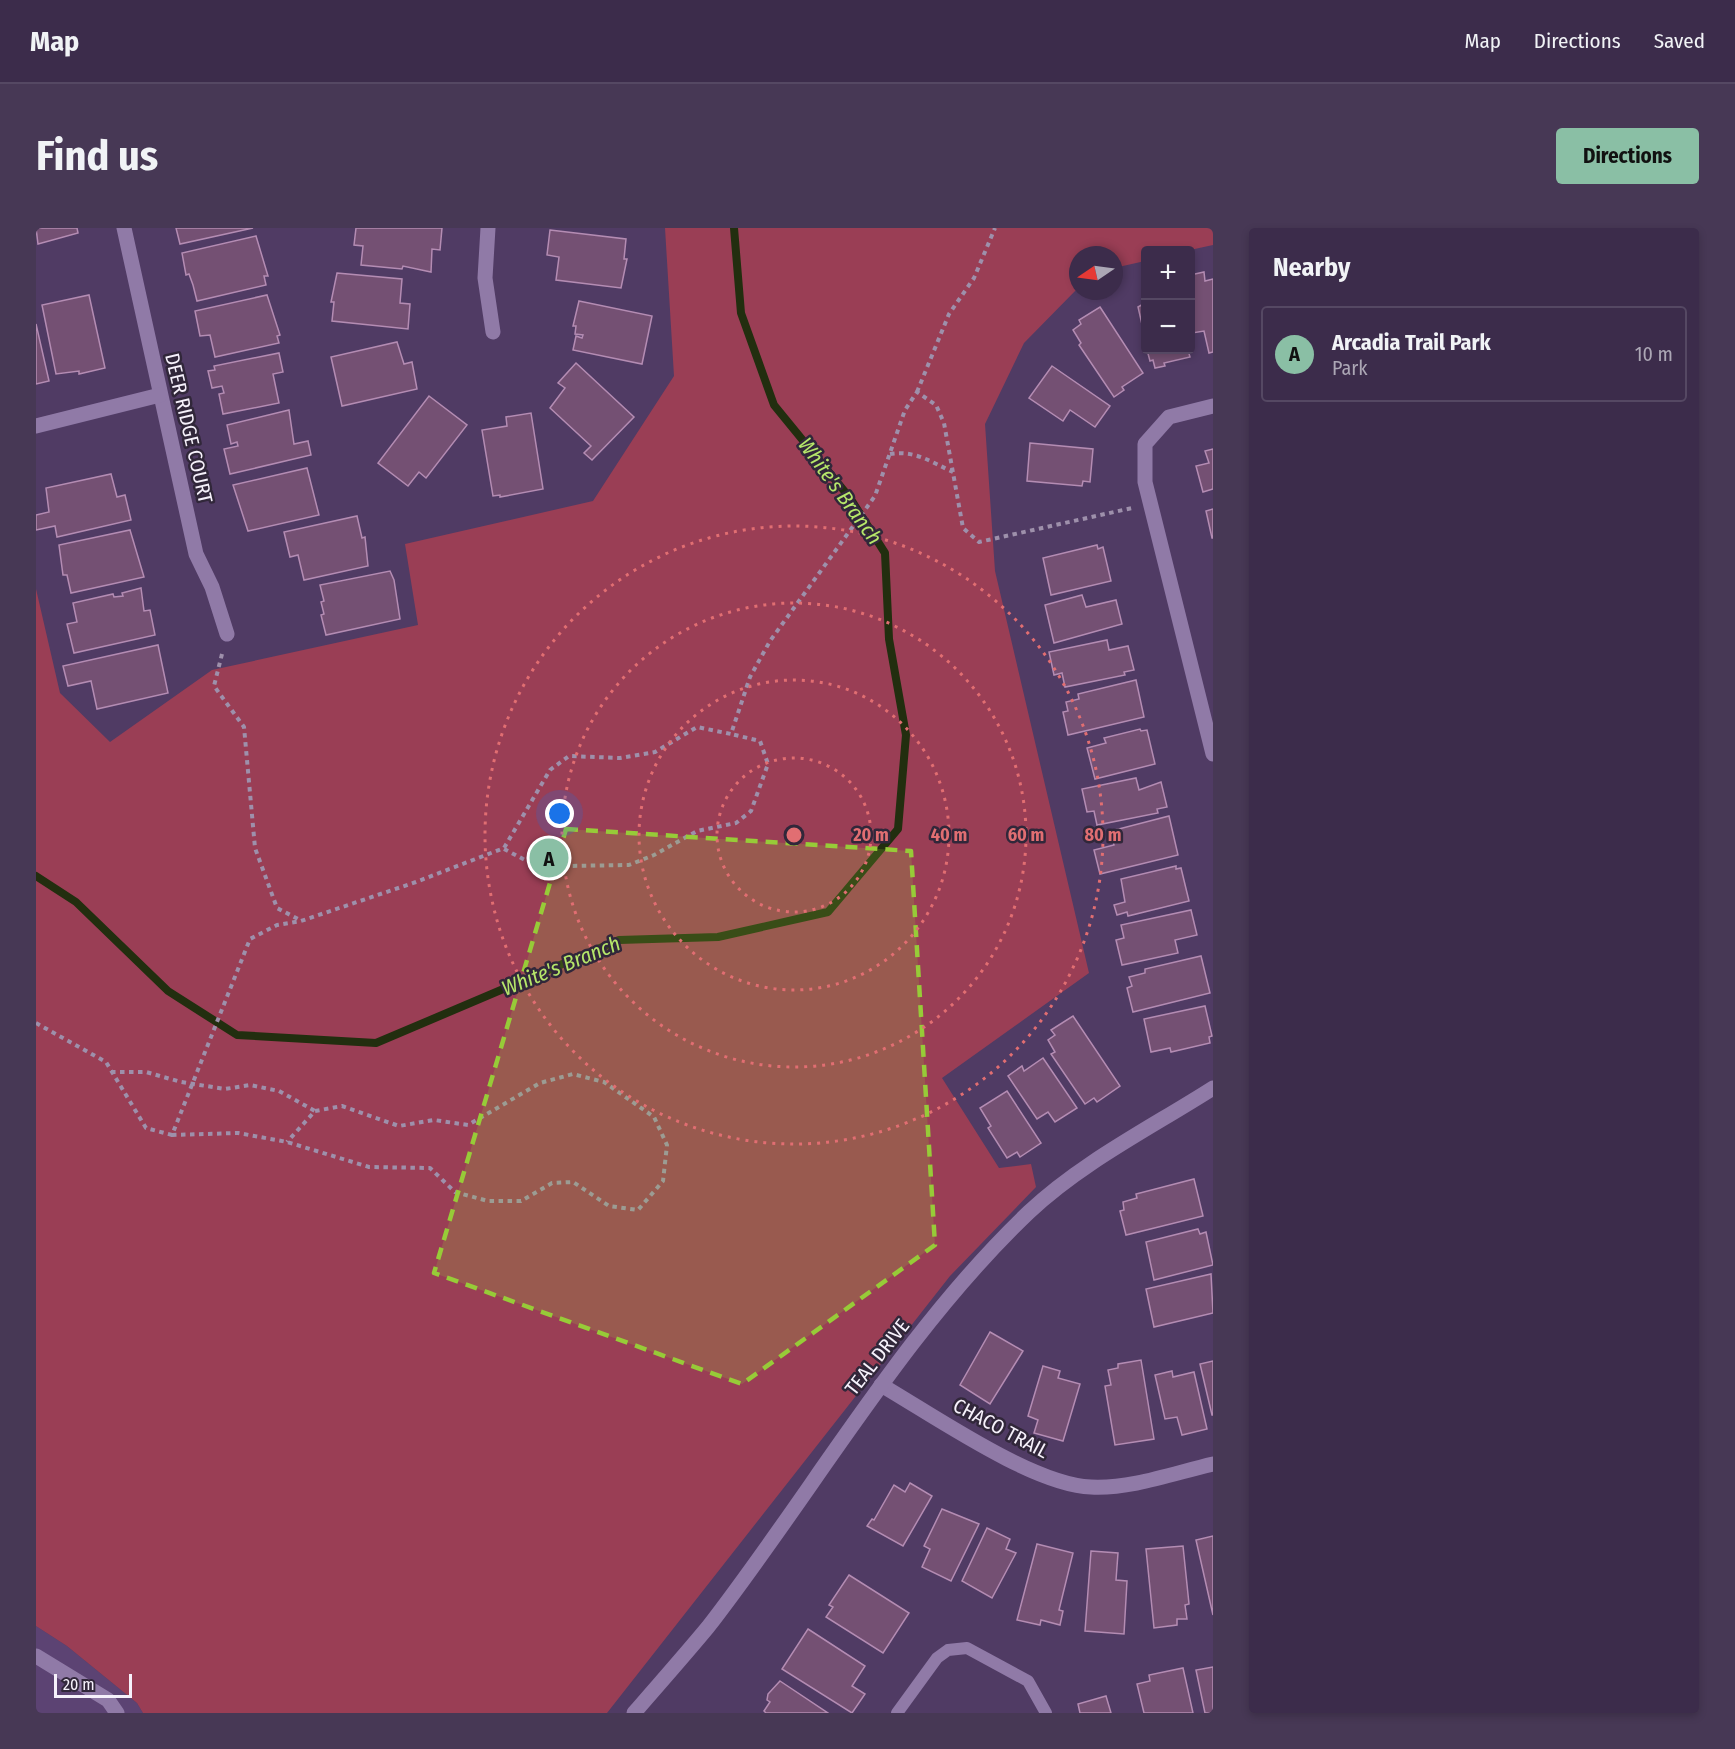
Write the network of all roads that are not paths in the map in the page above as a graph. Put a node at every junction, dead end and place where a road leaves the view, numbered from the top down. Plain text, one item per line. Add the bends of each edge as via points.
1 (124, 228) edge
2 (488, 228) edge
3 (493, 332) dead end
4 (160, 395) junction
5 (1213, 406) edge
6 (36, 426) edge
7 (227, 634) road end
8 (1213, 754) edge
9 (1213, 1088) edge
10 (881, 1385) junction
11 (1213, 1464) edge
12 (36, 1656) edge
13 (117, 1713) edge
14 (634, 1713) edge
15 (897, 1713) edge
16 (1046, 1713) edge

1 - 4 street, DEER RIDGE COURT
2 - 3 street via 484,278
4 - 6 street
4 - 7 street, DEER RIDGE COURT via 196,554
5 - 8 street via 1169,417 1145,444 1145,482
9 - 10 street, TEAL DRIVE via 1065,1181 1030,1211 976,1267
10 - 11 street, CHACO TRAIL via 1022,1467 1058,1480 1089,1487 1118,1486
10 - 14 street, TEAL DRIVE via 707,1627
12 - 13 street via 108,1701
15 - 16 lane via 937,1658 948,1650 967,1648 1028,1681

